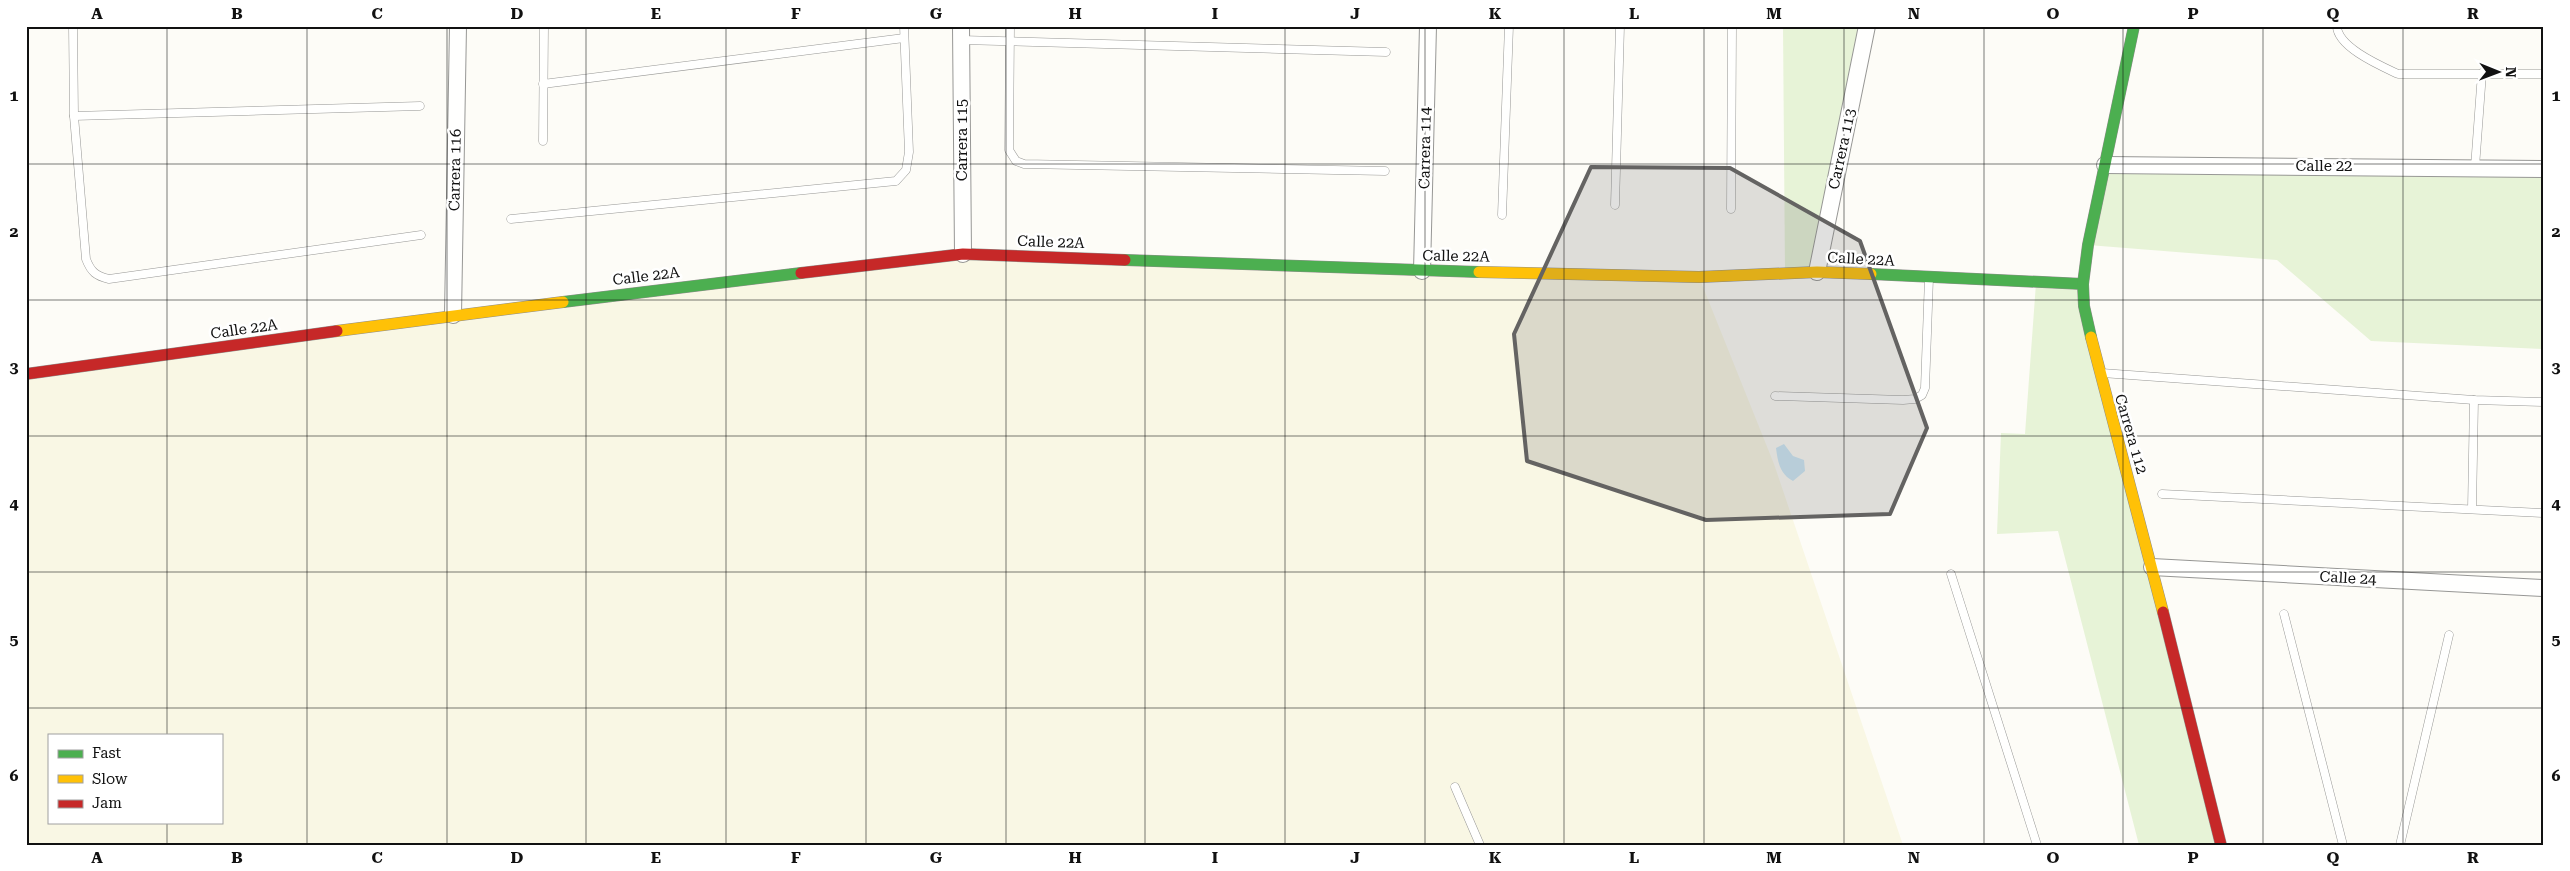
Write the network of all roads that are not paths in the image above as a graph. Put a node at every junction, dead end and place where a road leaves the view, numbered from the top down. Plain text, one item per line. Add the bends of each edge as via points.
1 (73, 26) edge
2 (458, 26) edge
3 (544, 26) edge
4 (904, 26) edge
5 (1010, 26) edge
6 (1428, 26) edge
7 (1509, 26) edge
8 (1620, 26) edge
9 (1732, 26) edge
10 (1867, 26) edge
11 (2134, 26) edge
12 (2337, 26) edge
13 (961, 33) edge
14 (904, 38) junction
15 (1010, 41) junction
16 (1386, 52) dead end
17 (2482, 73) junction
18 (2544, 74) edge
19 (543, 84) junction
20 (420, 106) dead end
21 (74, 116) junction
22 (543, 141) dead end
23 (2105, 165) junction
24 (2475, 167) junction
25 (2544, 168) edge
26 (1385, 171) dead end
27 (1615, 205) dead end
28 (1731, 209) dead end
29 (1502, 215) dead end
30 (512, 219) dead end
31 (422, 235) dead end
32 (963, 254) junction
33 (1422, 271) junction
34 (1817, 272) junction
35 (1929, 278) junction
36 (2082, 284) junction
37 (453, 315) junction
38 (2098, 372) junction
39 (26, 374) edge
40 (1775, 396) dead end
41 (2474, 400) junction
42 (2544, 402) edge
43 (2162, 494) dead end
44 (2472, 509) junction
45 (2544, 513) edge
46 (2152, 567) junction
47 (1951, 574) dead end
48 (2544, 588) edge
49 (2284, 614) dead end
50 (2449, 635) dead end
51 (1455, 787) dead end
52 (1480, 845) edge
53 (2037, 845) edge
54 (2222, 845) edge
55 (2343, 845) edge
56 (2400, 845) edge

1 - 21 lane
2 - 37 street, Carrera 116
3 - 19 lane
4 - 14 lane
5 - 15 lane
6 - 33 street, Carrera 114
7 - 29 lane
8 - 27 lane
9 - 28 lane
10 - 34 street, Carrera 113
11 - 23 street, Carrera 112
12 - 17 lane via 2342,41 2398,74
13 - 15 lane
13 - 32 street, Carrera 115
14 - 19 lane
14 - 30 lane via 909,152 906,170 896,181
15 - 16 lane
15 - 26 lane via 1009,150 1016,161 1024,164
17 - 18 lane
17 - 24 lane
19 - 22 lane
20 - 21 lane
21 - 31 lane via 86,259 97,276 109,279
23 - 24 street, Calle 22
23 - 36 street, Carrera 112
24 - 25 street, Calle 22
32 - 33 street, Calle 22A
32 - 37 street, Calle 22A
33 - 34 street, Calle 22A via 1699,277
34 - 35 street, Calle 22A
35 - 36 street, Calle 22A
35 - 40 lane via 1925,388 1922,395 1903,400
36 - 38 street, Carrera 112
37 - 39 street, Calle 22A
38 - 41 lane
38 - 46 street, Carrera 112
41 - 42 lane
41 - 44 lane
43 - 44 lane
44 - 45 lane
46 - 48 street, Calle 24
46 - 54 street, Carrera 112
47 - 53 lane
49 - 55 lane
50 - 56 lane
51 - 52 lane

